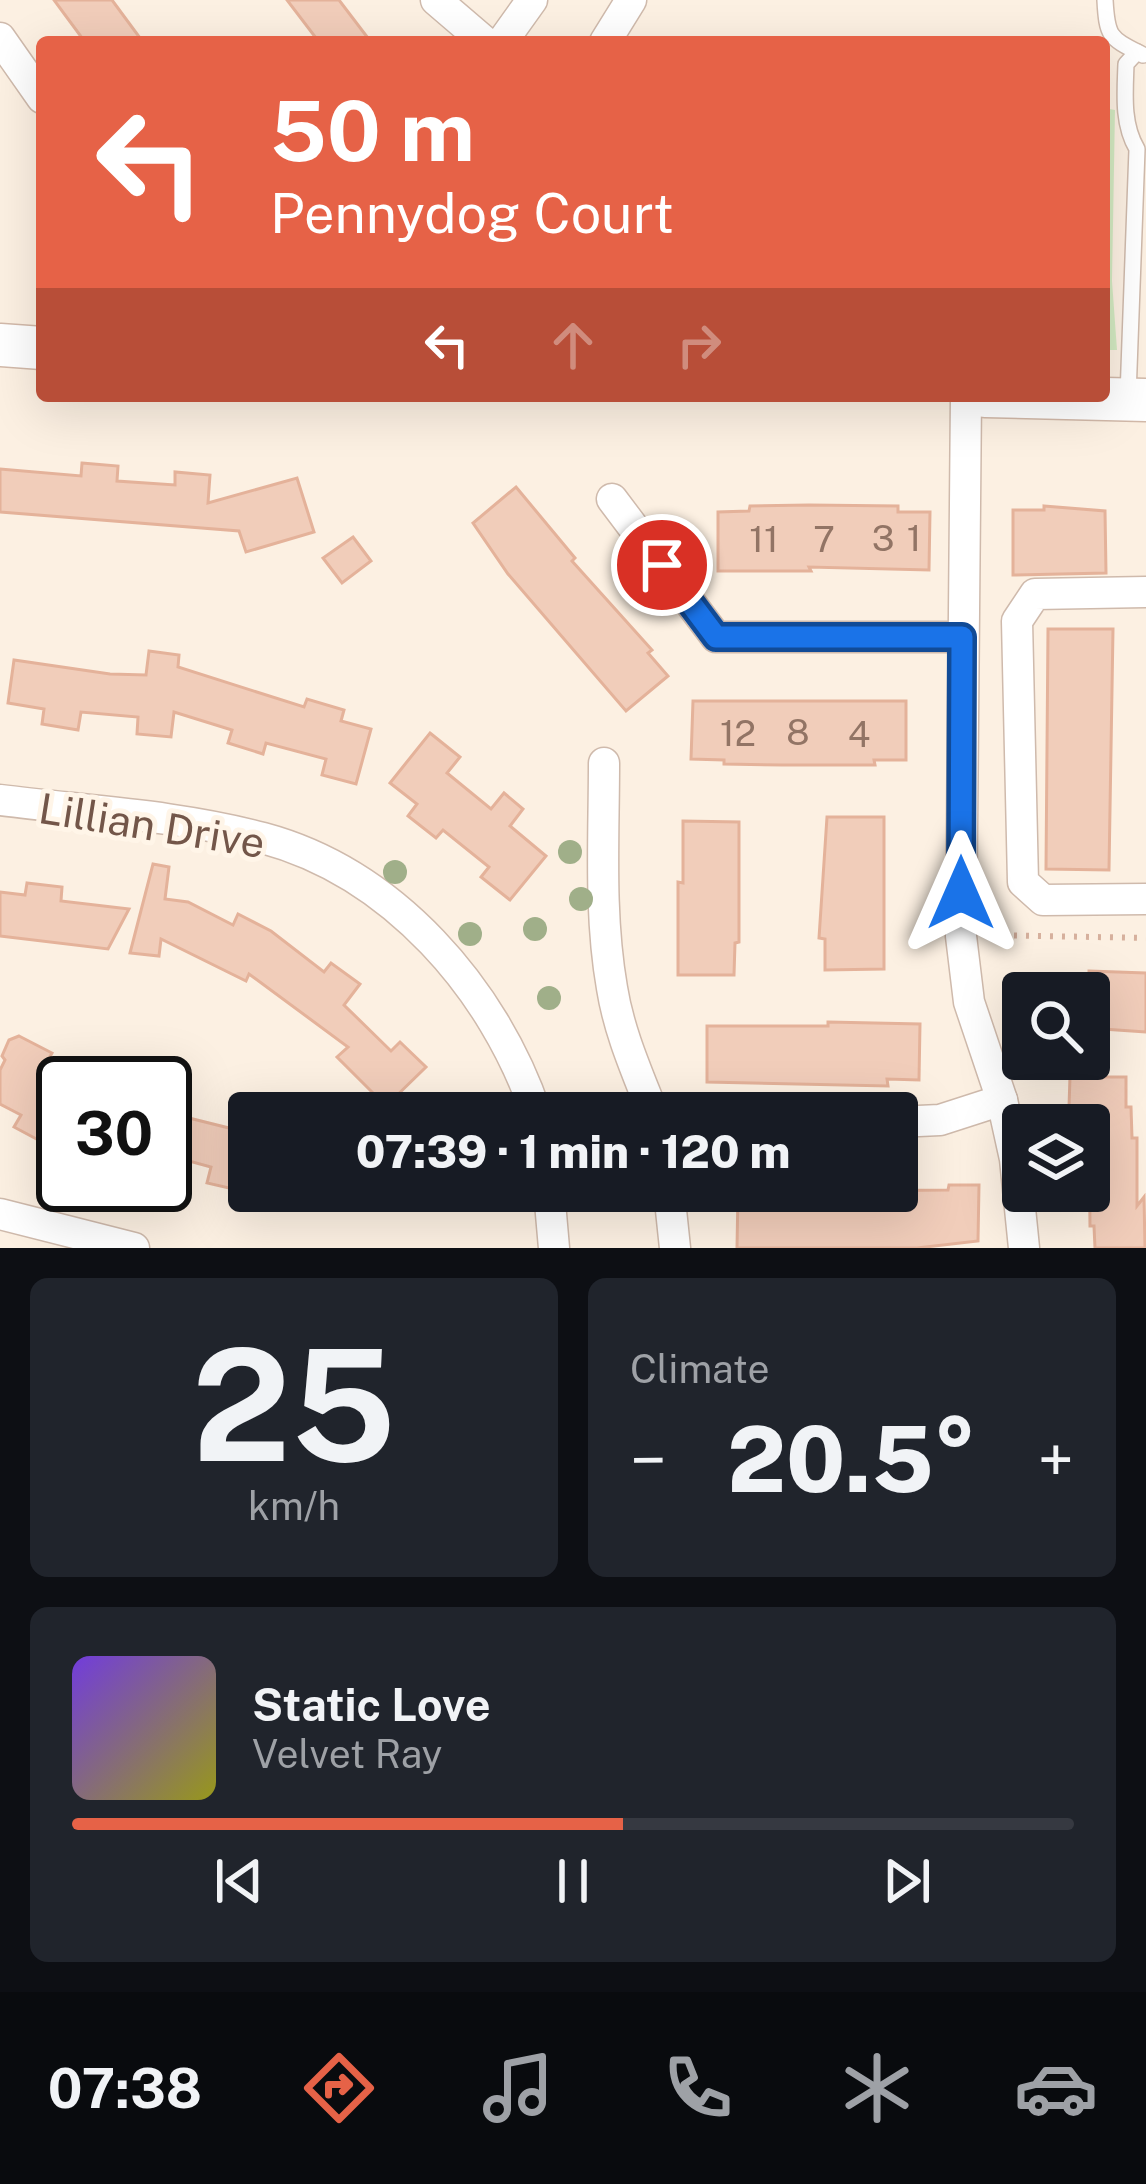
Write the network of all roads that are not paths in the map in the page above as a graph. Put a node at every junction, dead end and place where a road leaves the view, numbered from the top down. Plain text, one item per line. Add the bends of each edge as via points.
1 (436, 0) edge
2 (532, 0) edge
3 (631, 0) edge
4 (1106, 0) edge
5 (478, 36) edge
6 (506, 36) edge
7 (609, 36) edge
8 (0, 38) edge
9 (1142, 55) edge
10 (36, 89) edge
11 (1141, 146) edge
12 (0, 345) edge
13 (36, 348) edge
14 (1137, 400) edge
15 (966, 402) edge
16 (612, 500) dead end
17 (1146, 592) edge
18 (962, 637) junction
19 (604, 764) dead end
20 (0, 800) edge
21 (1146, 899) edge
22 (529, 1092) edge
23 (645, 1092) edge
24 (1002, 1100) junction
25 (918, 1121) edge
26 (551, 1212) edge
27 (671, 1212) edge
28 (0, 1214) edge
29 (134, 1248) edge
30 (554, 1248) edge
31 (675, 1248) edge
32 (1024, 1248) edge

1 - 5 street
2 - 6 street
3 - 7 street
4 - 9 lane via 1108,33
8 - 10 street
9 - 11 lane via 1126,64 1125,101 1129,135
11 - 14 lane
12 - 13 street
15 - 18 street
16 - 18 street via 716,637
17 - 21 street via 1036,594 1017,621 1023,882 1043,900
18 - 24 street via 961,936 969,1002
19 - 23 street via 603,926 612,992
20 - 22 street, Lillian Drive via 266,838 350,874 456,968
24 - 25 street
24 - 32 street
26 - 30 street
27 - 31 street
28 - 29 street

